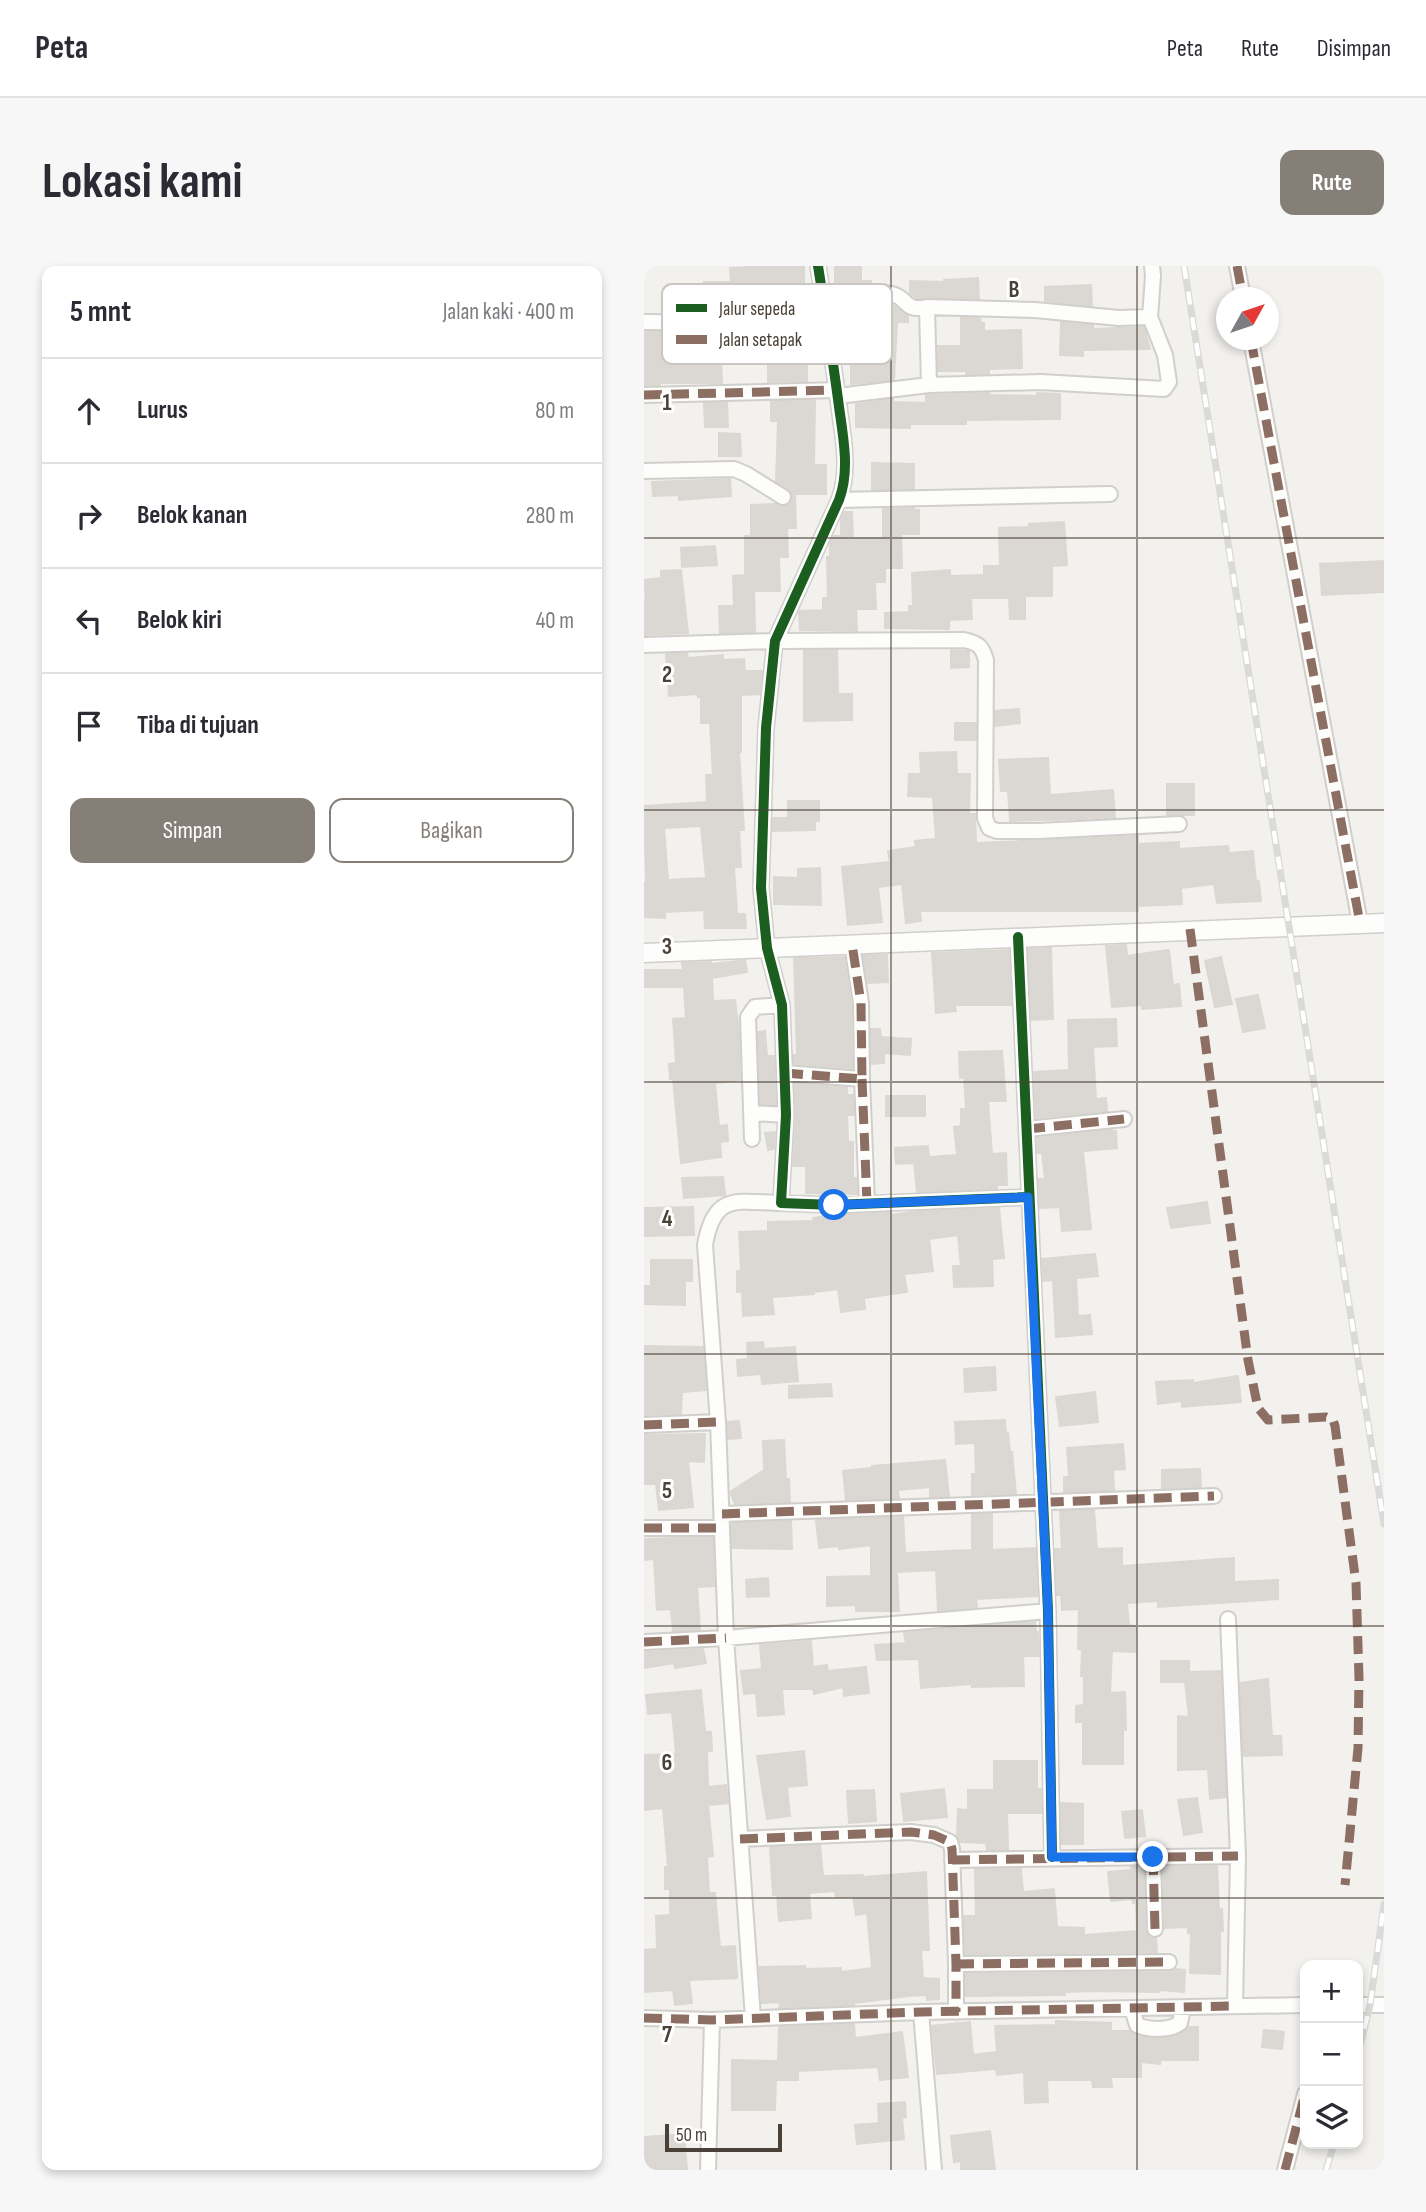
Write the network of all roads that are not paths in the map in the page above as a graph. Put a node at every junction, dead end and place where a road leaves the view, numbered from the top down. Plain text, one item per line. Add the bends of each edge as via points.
1 (818, 266) edge
2 (1152, 266) edge
3 (1237, 266) edge
4 (820, 284) edge
5 (1241, 287) edge
6 (892, 294) edge
7 (927, 307) junction
8 (1150, 317) junction
9 (644, 322) edge
10 (662, 322) edge
11 (1253, 350) edge
12 (833, 364) edge
13 (929, 385) junction
14 (837, 393) junction
15 (644, 395) edge
16 (644, 471) edge
17 (1110, 494) dead end
18 (783, 498) dead end
19 (839, 500) junction
20 (775, 640) junction
21 (644, 645) edge
22 (1180, 824) dead end
23 (1360, 923) junction
24 (1384, 923) edge
25 (1018, 937) junction
26 (852, 944) junction
27 (767, 948) junction
28 (644, 953) edge
29 (782, 1005) junction
30 (785, 1073) junction
31 (862, 1079) junction
32 (752, 1113) junction
33 (786, 1115) junction
34 (1124, 1119) dead end
35 (1027, 1129) junction
36 (752, 1139) dead end
37 (1028, 1197) junction
38 (781, 1203) junction
39 (867, 1203) junction
40 (718, 1422) junction
41 (644, 1425) edge
42 (1214, 1496) dead end
43 (1042, 1503) junction
44 (722, 1521) junction
45 (644, 1528) edge
46 (1048, 1611) junction
47 (1228, 1619) dead end
48 (726, 1638) junction
49 (644, 1642) edge
50 (740, 1839) junction
51 (1238, 1856) junction
52 (1052, 1857) junction
53 (1153, 1857) junction
54 (952, 1860) junction
55 (1155, 1929) dead end
56 (1169, 1962) dead end
57 (956, 1964) junction
58 (1300, 2005) edge
59 (1363, 2005) edge
60 (1384, 2005) edge
61 (1235, 2006) junction
62 (921, 2012) junction
63 (956, 2012) junction
64 (644, 2018) edge
65 (753, 2018) junction
66 (712, 2021) junction
67 (1300, 2113) edge
68 (708, 2170) edge
69 (934, 2170) edge
70 (1285, 2170) edge

1 - 4 street
2 - 8 street
3 - 5 street
6 - 7 street via 912,309
7 - 8 street
7 - 13 street
8 - 13 street via 1165,355 1170,383 1164,389 1041,382
9 - 10 street
11 - 23 street
12 - 14 street
13 - 14 street
14 - 15 street
14 - 19 street via 845,457
16 - 18 street via 734,469
17 - 19 street
19 - 20 street
20 - 21 street
20 - 22 street via 976,642 986,660 985,818 992,830
20 - 27 street via 766,728 761,888
23 - 24 street
23 - 25 street
25 - 26 street
25 - 35 street
26 - 27 street
26 - 31 street via 861,1003
27 - 28 street
27 - 29 street
29 - 30 street
29 - 32 street via 755,1007 748,1017
30 - 31 street
30 - 33 street
31 - 39 street
32 - 33 street
32 - 36 street
33 - 38 street
34 - 35 street
35 - 37 street
37 - 39 street
37 - 43 street
38 - 39 street
38 - 40 street via 723,1205 708,1226 705,1245
40 - 41 street
40 - 44 street
42 - 43 street
43 - 44 street
43 - 46 street
44 - 45 street
44 - 48 street
46 - 48 street
46 - 52 street
47 - 51 street
48 - 49 street
48 - 50 street
50 - 54 street via 911,1832 950,1842
50 - 65 street
51 - 53 street
51 - 61 street
52 - 53 street
52 - 54 street
53 - 55 street
54 - 57 street
56 - 57 street
57 - 63 street
58 - 61 street
59 - 60 street
61 - 63 street
62 - 63 street
62 - 65 street
62 - 69 street
64 - 66 street
65 - 66 street
66 - 68 street
67 - 70 street

